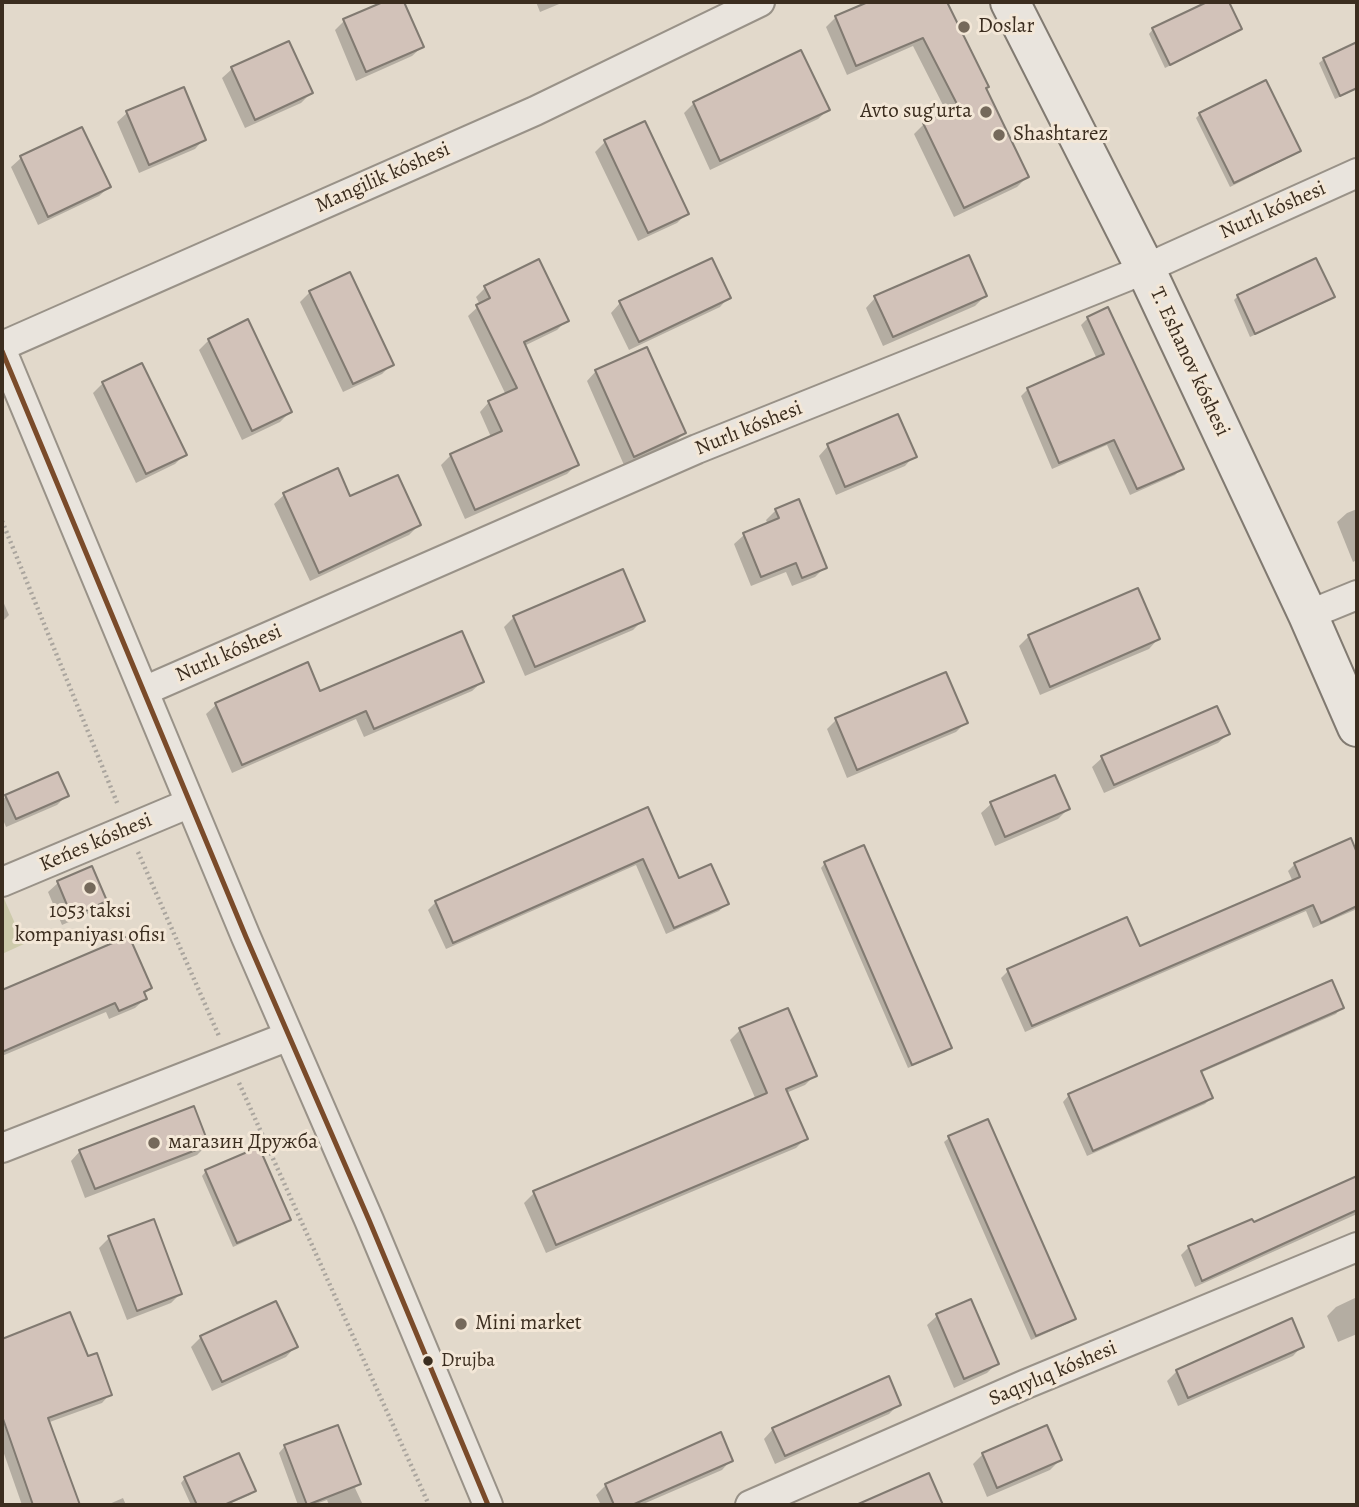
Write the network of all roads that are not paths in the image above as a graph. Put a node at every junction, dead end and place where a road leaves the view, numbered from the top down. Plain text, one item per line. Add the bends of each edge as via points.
1 (760, 2) edge
2 (1010, 2) edge
3 (1357, 173) edge
4 (1145, 268) junction
5 (2, 348) edge
6 (1357, 595) edge
7 (1308, 615) junction
8 (144, 691) junction
9 (1357, 727) edge
10 (190, 803) junction
11 (2, 882) edge
12 (289, 1036) junction
13 (2, 1148) edge
14 (1357, 1247) edge
15 (488, 1505) edge
16 (750, 1505) edge

1 - 5 street, Mangilik kóshesi via 536,111
2 - 4 main road, T. Eshanov kóshesi
3 - 4 street, Nurlı kóshesi
4 - 7 main road, T. Eshanov kóshesi
4 - 8 street, Nurlı kóshesi via 697,449
5 - 8 street
6 - 7 street
7 - 9 main road, T. Eshanov kóshesi
8 - 10 street
10 - 11 street, Keńes kóshesi
10 - 12 street
12 - 13 street
12 - 15 street
14 - 16 street, Saqıylıq kóshesi

